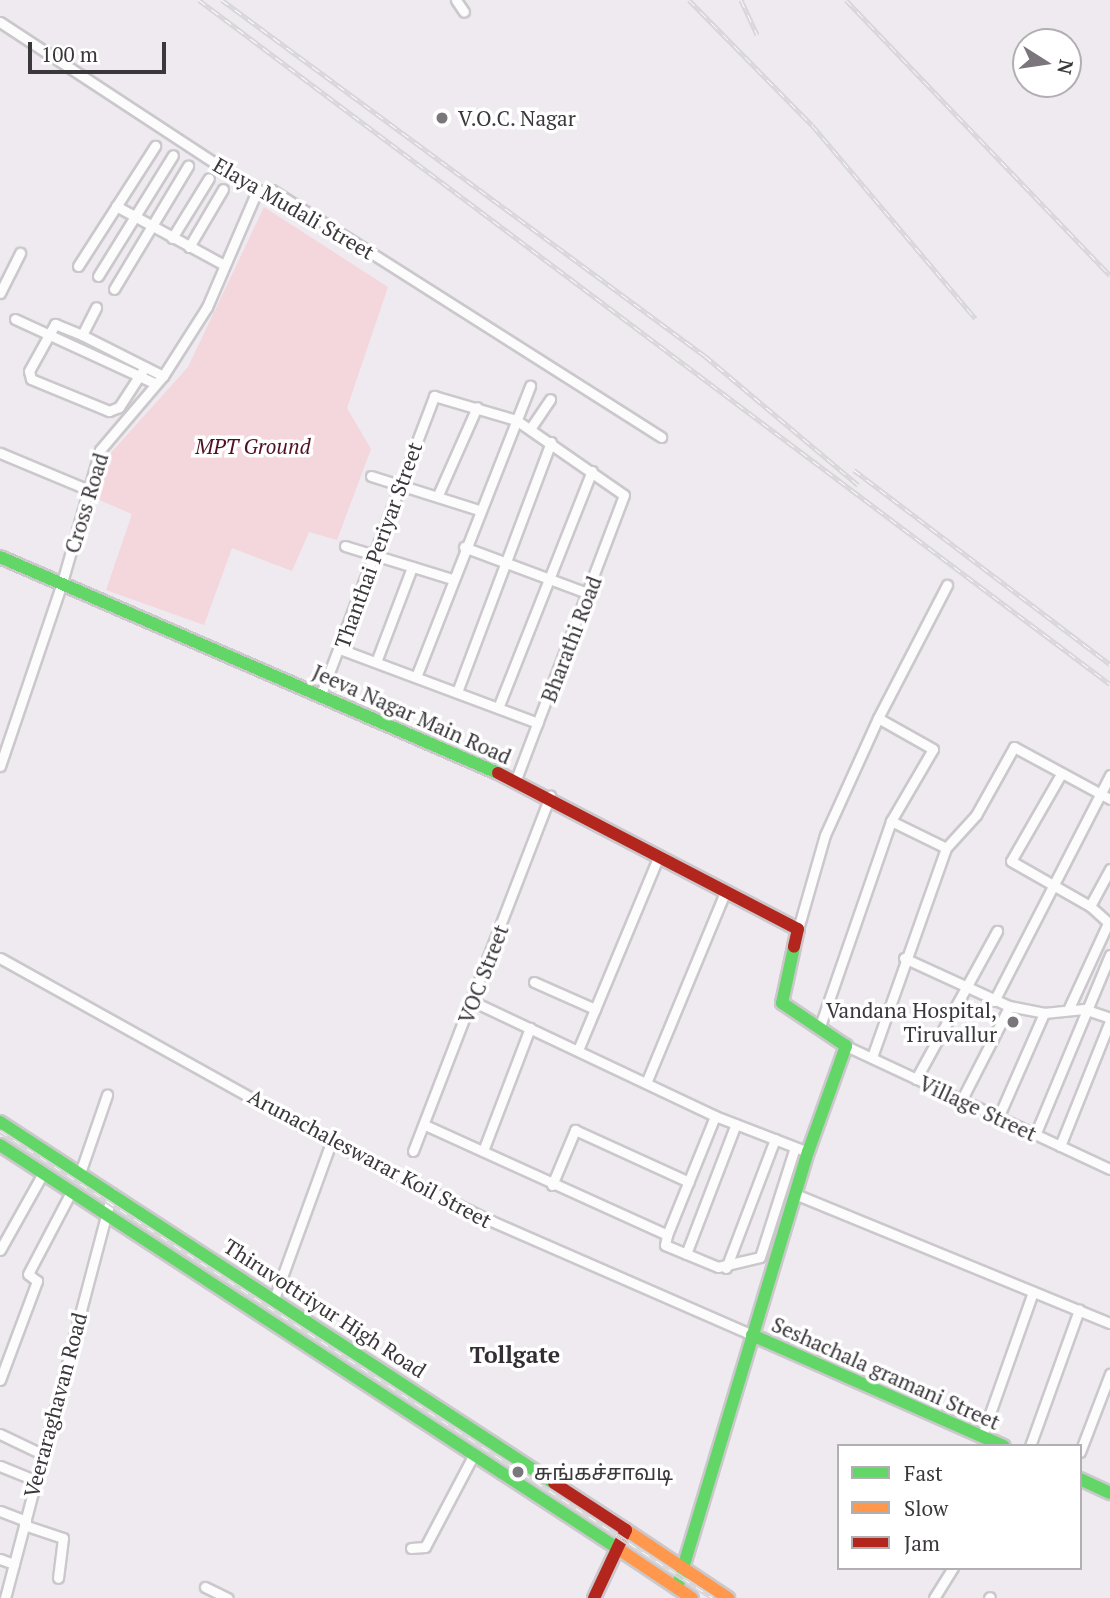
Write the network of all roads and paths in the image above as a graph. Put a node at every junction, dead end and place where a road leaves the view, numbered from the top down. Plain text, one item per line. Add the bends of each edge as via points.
1 (456, 0) edge
2 (464, 12) dead end
3 (0, 22) edge
4 (155, 146) dead end
5 (173, 155) dead end
6 (188, 166) dead end
7 (208, 178) dead end
8 (223, 189) dead end
9 (257, 191) junction
10 (116, 206) junction
11 (134, 216) junction
12 (150, 226) junction
13 (172, 238) junction
14 (189, 247) junction
15 (20, 253) dead end
16 (224, 265) junction
17 (78, 266) dead end
18 (98, 276) dead end
19 (114, 289) dead end
20 (0, 293) edge
21 (96, 307) dead end
22 (15, 319) dead end
23 (48, 334) junction
24 (82, 335) junction
25 (142, 371) junction
26 (163, 376) junction
27 (154, 383) junction
28 (530, 386) dead end
29 (550, 399) dead end
30 (477, 407) junction
31 (516, 420) junction
32 (530, 429) junction
33 (661, 437) dead end
34 (551, 442) junction
35 (0, 453) edge
36 (592, 471) junction
37 (371, 476) dead end
38 (402, 484) junction
39 (89, 491) junction
40 (438, 495) junction
41 (479, 510) junction
42 (345, 546) dead end
43 (464, 547) junction
44 (372, 553) junction
45 (0, 557) edge
46 (509, 564) junction
47 (412, 567) junction
48 (452, 579) junction
49 (550, 580) junction
50 (947, 585) dead end
51 (61, 586) junction
52 (590, 594) junction
53 (340, 649) junction
54 (376, 662) junction
55 (415, 677) junction
56 (457, 692) junction
57 (321, 694) junction
58 (498, 708) junction
59 (878, 718) junction
60 (538, 723) junction
61 (0, 766) edge
62 (1061, 774) junction
63 (1110, 775) edge
64 (515, 782) junction
65 (1100, 792) junction
66 (550, 796) junction
67 (1110, 799) edge
68 (891, 821) junction
69 (946, 848) junction
70 (659, 855) junction
71 (1110, 869) edge
72 (1052, 884) junction
73 (726, 890) junction
74 (1090, 906) junction
75 (1109, 923) edge
76 (798, 929) junction
77 (997, 931) dead end
78 (1110, 955) edge
79 (0, 958) edge
80 (904, 958) junction
81 (534, 982) dead end
82 (967, 984) junction
83 (994, 1001) junction
84 (474, 1002) junction
85 (1009, 1007) junction
86 (595, 1009) junction
87 (1084, 1009) junction
88 (1068, 1010) junction
89 (1044, 1013) junction
90 (1110, 1019) edge
91 (530, 1028) junction
92 (819, 1029) junction
93 (846, 1046) junction
94 (578, 1050) junction
95 (872, 1057) junction
96 (916, 1079) junction
97 (646, 1083) junction
98 (107, 1096) dead end
99 (961, 1101) junction
100 (715, 1116) junction
101 (998, 1118) junction
102 (0, 1122) edge
103 (736, 1124) junction
104 (425, 1125) junction
105 (1035, 1135) junction
106 (775, 1139) junction
107 (331, 1142) junction
108 (0, 1145) edge
109 (1060, 1146) junction
110 (795, 1147) junction
111 (413, 1151) dead end
112 (484, 1151) junction
113 (808, 1152) junction
114 (1110, 1169) edge
115 (43, 1173) junction
116 (80, 1173) junction
117 (689, 1182) junction
118 (552, 1185) junction
119 (71, 1192) junction
120 (113, 1193) junction
121 (795, 1194) junction
122 (106, 1213) junction
123 (667, 1235) junction
124 (0, 1250) edge
125 (686, 1254) junction
126 (726, 1268) junction
127 (1033, 1292) junction
128 (274, 1299) junction
129 (1079, 1310) junction
130 (1110, 1323) edge
131 (752, 1335) junction
132 (1110, 1374) edge
133 (0, 1380) edge
134 (0, 1434) edge
135 (982, 1436) junction
136 (1000, 1444) edge
137 (1031, 1444) edge
138 (1082, 1447) edge
139 (42, 1454) junction
140 (474, 1454) junction
141 (0, 1466) edge
142 (34, 1480) junction
143 (1082, 1480) edge
144 (1110, 1493) edge
145 (0, 1511) edge
146 (25, 1523) junction
147 (626, 1530) junction
148 (411, 1548) dead end
149 (617, 1548) junction
150 (0, 1559) edge
151 (14, 1564) junction
152 (684, 1569) junction
153 (952, 1570) edge
154 (58, 1578) dead end
155 (205, 1587) dead end
156 (677, 1588) junction
157 (5, 1598) edge
158 (228, 1598) edge
159 (594, 1598) edge
160 (692, 1598) edge
161 (728, 1598) edge
162 (934, 1598) edge

1 - 2 street
3 - 9 street, Elaya Mudali Street
4 - 10 street
5 - 11 street
6 - 12 street
7 - 13 street
8 - 14 street
9 - 16 street, Cross Road
9 - 33 street, Elaya Mudali Street via 272,190
10 - 11 street
10 - 17 street
11 - 12 street
11 - 18 street
12 - 13 street
12 - 19 street
13 - 14 street
14 - 16 street
15 - 20 street
16 - 26 street, Cross Road via 207,307
21 - 24 street
22 - 23 street
23 - 24 street via 55,324
23 - 25 street
23 - 25 street via 29,371 31,379 108,411 119,407
24 - 25 street
25 - 26 street
25 - 27 street
26 - 27 street, Cross Road
27 - 39 street, Cross Road via 100,450
28 - 31 street
29 - 32 street
30 - 31 street
30 - 38 street, Thanthai Periyar Street via 434,396
30 - 40 street
31 - 32 street
31 - 41 street
32 - 34 street
34 - 36 street
34 - 46 street
35 - 39 street
36 - 49 street
36 - 52 street, Bharathi Road via 624,495
37 - 38 street
38 - 40 street
38 - 44 street, Thanthai Periyar Street
39 - 51 street, Cross Road
40 - 41 street
41 - 43 street
42 - 44 street
43 - 46 street
43 - 48 street
44 - 47 street
44 - 53 street, Thanthai Periyar Street
45 - 51 street, Jeeva Nagar Main Road
46 - 49 street
46 - 56 street
47 - 48 street
47 - 54 street
48 - 55 street
49 - 52 street
49 - 58 street
50 - 59 street
51 - 57 street, Jeeva Nagar Main Road
51 - 61 street, Cross Road
52 - 60 street, Bharathi Road
53 - 54 street
53 - 57 street, Thanthai Periyar Street
54 - 55 street
55 - 56 street
56 - 58 street
57 - 64 street, Jeeva Nagar Main Road
58 - 60 street
59 - 68 street via 933,749
59 - 76 street via 825,835
60 - 64 street, Bharathi Road
62 - 65 street
62 - 69 street via 1014,747 976,815
62 - 72 street via 1011,861
63 - 65 street
64 - 66 street, Jeeva Nagar Main Road
65 - 67 street
65 - 72 street
66 - 70 street, Jeeva Nagar Main Road
66 - 84 street, VOC Street
68 - 69 street
68 - 92 street
69 - 80 street
70 - 73 street, Jeeva Nagar Main Road
70 - 86 street
71 - 74 street
72 - 74 street
72 - 83 street
73 - 76 street, Jeeva Nagar Main Road
73 - 97 street
74 - 75 street
75 - 88 street
76 - 92 street via 782,1003
77 - 82 street
78 - 87 street
79 - 107 street, Arunachaleswarar Koil Street
80 - 82 street
80 - 95 street
81 - 86 street
82 - 83 street
82 - 96 street
83 - 85 street
84 - 91 street
84 - 104 street, VOC Street
85 - 89 street
85 - 99 street
86 - 94 street
87 - 88 street
87 - 90 street
87 - 105 street
88 - 89 street
89 - 101 street
90 - 109 street
91 - 94 street
91 - 112 street
92 - 93 street
93 - 95 street, Village Street
93 - 113 street
94 - 97 street
95 - 96 street, Village Street
96 - 99 street, Village Street
97 - 100 street
98 - 116 street
99 - 101 street, Village Street
100 - 103 street
100 - 117 street
101 - 105 street, Village Street
102 - 116 street, Thiruvottriyur High Road
103 - 106 street
103 - 125 street
104 - 111 street, VOC Street
104 - 112 street
105 - 109 street, Village Street
106 - 110 street
106 - 126 street
107 - 128 street
107 - 131 street, Arunachaleswarar Koil Street via 489,1220
108 - 115 street, Thiruvottriyur High Road
109 - 114 street, Village Street
110 - 113 street
110 - 126 street via 761,1257
112 - 118 street
113 - 121 street
115 - 119 street, Thiruvottriyur High Road
115 - 124 street
116 - 120 street, Thiruvottriyur High Road
117 - 118 street via 575,1130
117 - 123 street
118 - 123 street
119 - 122 street, Thiruvottriyur High Road
119 - 133 street via 28,1275 37,1281
120 - 122 street, Veeraraghavan Road
120 - 128 street, Thiruvottriyur High Road
121 - 127 street
121 - 131 street
122 - 139 street, Veeraraghavan Road
122 - 140 street, Thiruvottriyur High Road
123 - 125 street via 665,1245
125 - 126 street
127 - 129 street
127 - 135 street
128 - 147 street, Thiruvottriyur High Road
129 - 130 street
129 - 137 street
131 - 135 street, Seshachala gramani Street
131 - 152 street
132 - 138 street
134 - 139 street
135 - 136 street, Seshachala gramani Street
139 - 142 street, Veeraraghavan Road
140 - 148 street via 425,1547
140 - 149 street, Thiruvottriyur High Road
141 - 142 street
142 - 146 street, Veeraraghavan Road
143 - 144 street
145 - 146 street
146 - 151 street, Veeraraghavan Road
146 - 154 street via 62,1538
147 - 149 street
147 - 152 street, Thiruvottriyur High Road
149 - 156 street, Thiruvottriyur High Road
149 - 159 street
150 - 151 street
151 - 157 street, Veeraraghavan Road
152 - 156 street
152 - 161 street, Thiruvottriyur High Road
153 - 162 street
155 - 158 street
156 - 160 street, Thiruvottriyur High Road

